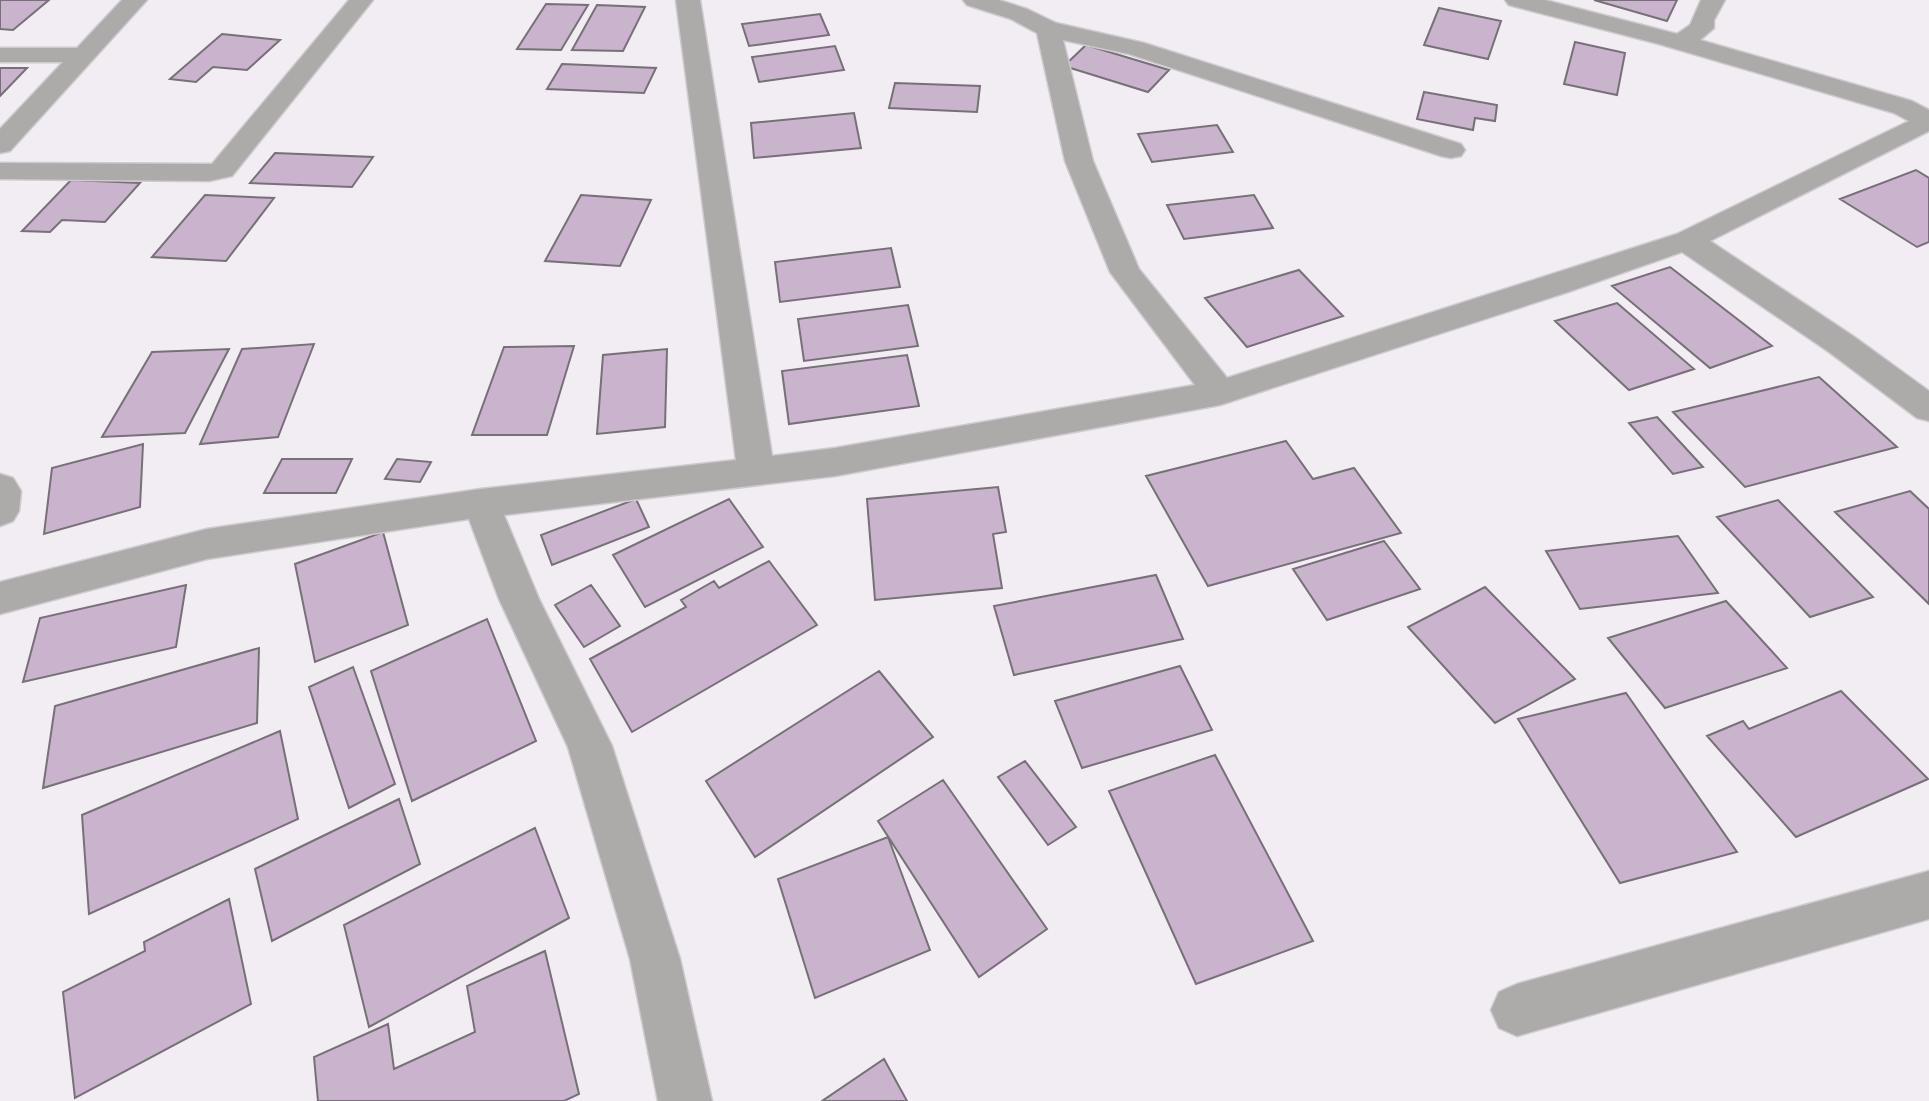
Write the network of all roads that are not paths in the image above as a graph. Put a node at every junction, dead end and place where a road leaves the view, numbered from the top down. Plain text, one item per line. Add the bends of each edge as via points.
1 (135, 0) edge
2 (361, 0) edge
3 (688, 0) edge
4 (975, 0) edge
5 (1517, 0) edge
6 (1713, 0) edge
7 (1048, 29) junction
8 (1686, 44) junction
9 (0, 55) edge
10 (84, 55) junction
11 (1929, 121) edge
12 (0, 145) edge
13 (1451, 150) dead end
14 (0, 171) edge
15 (1685, 242) junction
16 (1220, 393) junction
17 (1929, 409) edge
18 (755, 471) junction
19 (0, 488) edge
20 (481, 503) junction
21 (0, 511) edge
22 (0, 598) edge
23 (1929, 895) edge
24 (1517, 1010) dead end
25 (685, 1101) edge

1 - 10 street
2 - 14 street via 222,170
3 - 18 street
4 - 7 street
5 - 8 street
6 - 8 street via 1702,29 1687,37
7 - 13 street via 1135,48
7 - 16 street via 1079,161 1125,272
8 - 11 street via 1903,107
9 - 10 street
10 - 12 street
11 - 15 street
15 - 16 street
15 - 17 street via 1841,344
16 - 18 street via 835,462
18 - 20 street
19 - 21 street
20 - 22 street via 207,544
20 - 25 street via 519,599 590,746 655,960
23 - 24 street

